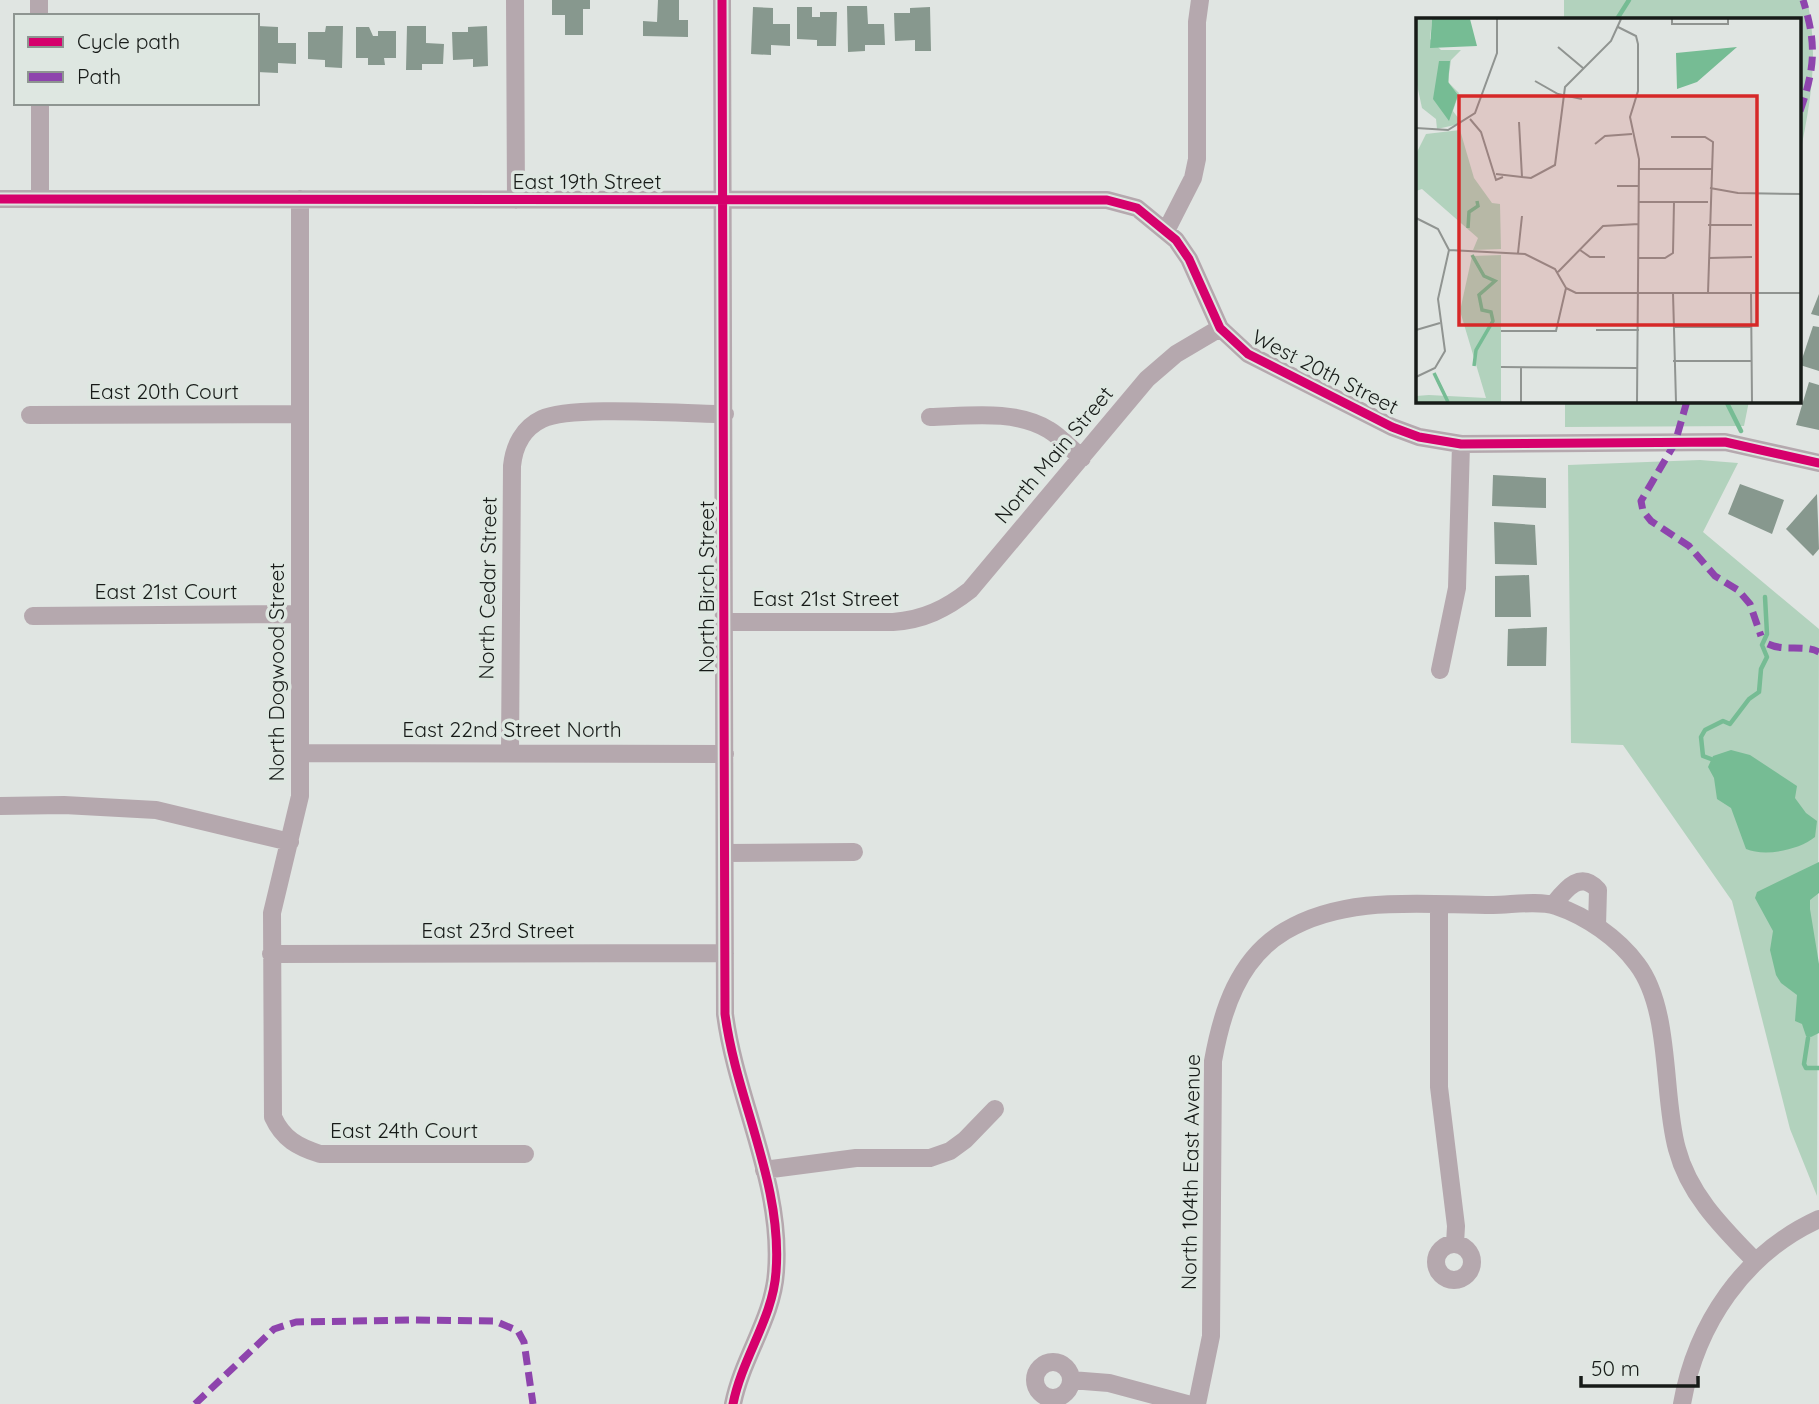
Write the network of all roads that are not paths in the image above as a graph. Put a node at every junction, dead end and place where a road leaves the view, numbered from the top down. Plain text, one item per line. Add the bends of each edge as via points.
1 (514, 0) edge
2 (722, 0) edge
3 (1200, 0) edge
4 (40, 105) edge
5 (0, 199) edge
6 (40, 199) junction
7 (300, 199) junction
8 (723, 199) junction
9 (516, 200) junction
10 (1167, 229) junction
11 (1220, 328) junction
12 (298, 414) junction
13 (725, 414) junction
14 (30, 415) dead end
15 (930, 417) dead end
16 (1461, 444) junction
17 (1082, 458) junction
18 (1819, 463) edge
19 (300, 614) junction
20 (33, 616) dead end
21 (927, 616) joint
22 (725, 622) junction
23 (1440, 670) dead end
24 (300, 753) junction
25 (510, 753) junction
26 (725, 754) junction
27 (0, 806) edge
28 (290, 842) junction
29 (855, 852) dead end
30 (725, 853) junction
31 (1439, 905) junction
32 (1553, 905) junction
33 (1597, 926) junction
34 (725, 953) junction
35 (271, 954) junction
36 (995, 1109) dead end
37 (286, 1138) joint
38 (525, 1154) dead end
39 (764, 1170) junction
40 (1819, 1219) edge
41 (1455, 1244) dead end
42 (1755, 1261) junction
43 (1071, 1380) dead end
44 (733, 1404) edge
45 (1187, 1404) edge
46 (1197, 1404) edge
47 (1682, 1404) edge

1 - 9 street
2 - 8 street, North Birch Street
3 - 10 street via 1196,159 1193,178
4 - 6 street
5 - 6 street, East 19th Street
6 - 7 street, East 19th Street
7 - 9 street, East 19th Street
7 - 12 street, North Dogwood Street
8 - 9 street, East 19th Street
8 - 10 street, East 19th Street via 1107,200 1137,208
8 - 13 street, North Birch Street
10 - 11 street, East 19th Street via 1189,259
11 - 16 street, West 20th Street via 1263,364 1392,427
11 - 17 street, North Main Street via 1160,366
12 - 14 street, East 20th Court
12 - 19 street, North Dogwood Street
13 - 22 street, North Birch Street
13 - 25 street, North Cedar Street via 563,413 545,417 517,444 512,466
15 - 17 street via 1021,420 1048,429
16 - 18 street, West 20th Street via 1725,442
16 - 23 street via 1457,588
17 - 21 street, North Main Street via 970,590
19 - 20 street, East 21st Court
19 - 24 street, North Dogwood Street
21 - 22 street, East 21st Street via 893,622
22 - 26 street, North Birch Street
24 - 25 street, East 22nd Street North
24 - 28 street, North Dogwood Street via 300,796
25 - 26 street, East 22nd Street North
26 - 30 street, North Birch Street
27 - 28 street via 156,810
28 - 35 street, North Dogwood Street via 272,913
29 - 30 street
30 - 34 street, North Birch Street
31 - 32 street, North 104th East Avenue
31 - 41 street via 1439,1087
31 - 46 street, North 104th East Avenue via 1383,904 1326,912 1284,931 1238,978 1221,1018 1213,1060 1211,1336
32 - 33 street
32 - 33 street via 1569,886 1579,880 1591,882 1598,890
33 - 42 street via 1638,964 1653,999 1676,1149 1689,1181 1713,1217
34 - 35 street, East 23rd Street
34 - 39 street, North Birch Street via 730,1046
35 - 37 street, North Dogwood Street via 270,1102
36 - 39 street via 965,1140 930,1158 856,1158
37 - 38 street, East 24th Court via 320,1154
39 - 44 street, North Birch Street via 773,1215 776,1273 762,1324 738,1375
40 - 42 street
42 - 47 street via 1701,1336
43 - 45 street via 1109,1383

